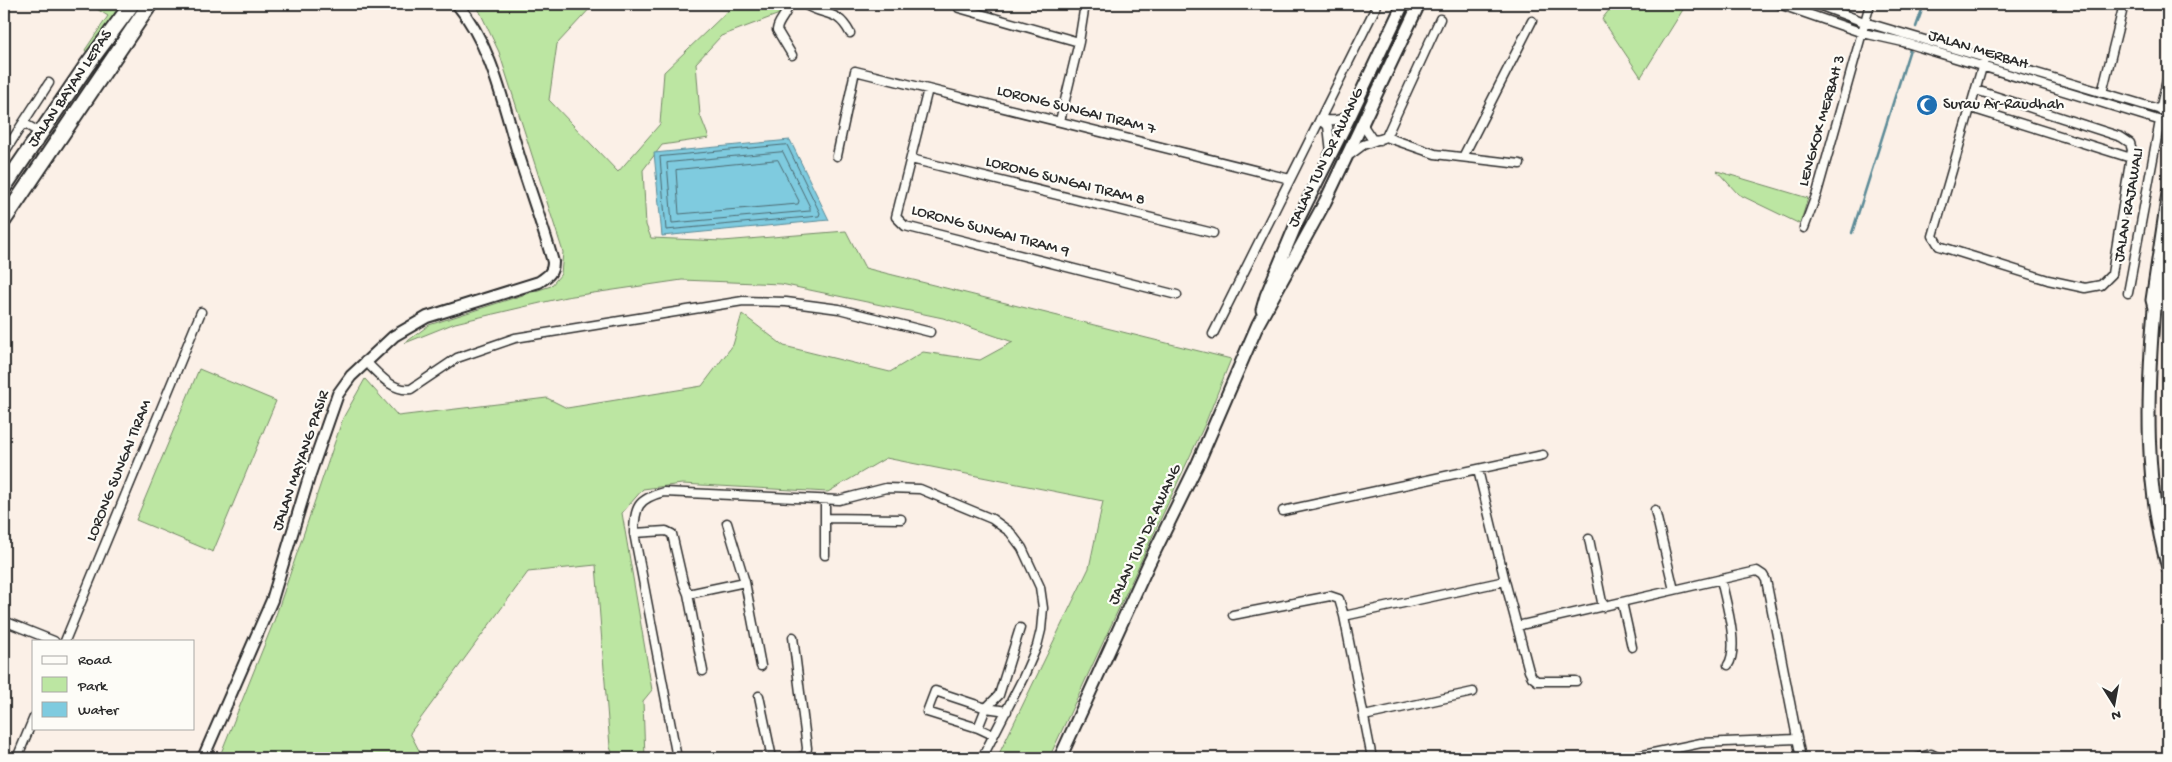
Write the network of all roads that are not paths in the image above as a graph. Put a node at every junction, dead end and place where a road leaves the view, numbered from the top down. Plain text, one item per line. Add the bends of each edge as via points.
1 (132, 4) edge
2 (150, 4) edge
3 (457, 4) edge
4 (788, 4) edge
5 (804, 4) edge
6 (1085, 4) edge
7 (1376, 4) edge
8 (1403, 4) edge
9 (1419, 4) edge
10 (1780, 4) edge
11 (1816, 4) edge
12 (1870, 4) edge
13 (2124, 4) edge
14 (959, 8) dead end
15 (1440, 19) dead end
16 (1532, 21) dead end
17 (1864, 22) junction
18 (850, 33) dead end
19 (1862, 33) junction
20 (1079, 42) junction
21 (792, 55) dead end
22 (1986, 57) junction
23 (1983, 67) junction
24 (2168, 76) edge
25 (49, 83) dead end
26 (928, 89) junction
27 (1976, 90) junction
28 (2102, 93) junction
29 (1971, 108) junction
30 (2164, 111) edge
31 (1351, 114) junction
32 (1320, 119) junction
33 (1060, 121) junction
34 (1364, 121) junction
35 (2160, 121) junction
36 (23, 123) junction
37 (2168, 124) edge
38 (41, 134) junction
39 (1382, 138) junction
40 (1331, 152) junction
41 (4, 153) edge
42 (836, 156) dead end
43 (1347, 157) junction
44 (1463, 157) junction
45 (2131, 158) junction
46 (911, 159) junction
47 (1520, 164) dead end
48 (1290, 180) junction
49 (4, 187) edge
50 (2168, 193) edge
51 (2167, 209) edge
52 (4, 220) edge
53 (1804, 228) dead end
54 (1213, 233) dead end
55 (2168, 257) edge
56 (2128, 293) dead end
57 (1177, 295) dead end
58 (2154, 308) junction
59 (201, 312) dead end
60 (1258, 324) junction
61 (930, 332) dead end
62 (1213, 334) dead end
63 (365, 361) junction
64 (1544, 455) dead end
65 (1478, 470) junction
66 (824, 499) junction
67 (1655, 510) dead end
68 (1283, 511) dead end
69 (825, 518) junction
70 (900, 519) dead end
71 (727, 523) dead end
72 (634, 533) junction
73 (1589, 539) dead end
74 (825, 555) dead end
75 (2168, 568) edge
76 (1721, 579) junction
77 (1505, 581) junction
78 (745, 582) junction
79 (1674, 590) junction
80 (688, 594) junction
81 (1622, 602) junction
82 (1603, 607) junction
83 (1233, 615) dead end
84 (1344, 616) junction
85 (4, 621) edge
86 (1517, 626) junction
87 (1020, 628) dead end
88 (793, 637) dead end
89 (52, 640) edge
90 (65, 640) edge
91 (1632, 647) dead end
92 (1728, 665) dead end
93 (761, 666) dead end
94 (703, 671) dead end
95 (1576, 681) dead end
96 (1473, 692) dead end
97 (759, 696) dead end
98 (986, 708) junction
99 (1007, 712) junction
100 (1364, 716) junction
101 (32, 722) edge
102 (978, 728) junction
103 (994, 735) junction
104 (1797, 739) junction
105 (17, 758) edge
106 (203, 758) edge
107 (677, 758) edge
108 (772, 758) edge
109 (798, 758) edge
110 (982, 758) edge
111 (1060, 758) edge
112 (1372, 758) edge
113 (1629, 758) edge
114 (1801, 758) edge
115 (1918, 758) edge
116 (1939, 758) edge

1 - 38 highway, JALAN BAYAN LEPAS
2 - 52 highway, JALAN BAYAN LEPAS
3 - 63 street, JALAN MAYANG PASIR via 471,21 496,78 541,219 553,269 539,282 427,317 394,336
4 - 21 street via 787,13 777,30
5 - 18 street via 833,14
6 - 20 street
7 - 32 street
8 - 31 main road, JALAN TUN DR AWANG
9 - 34 main road, JALAN TUN DR AWANG
10 - 19 street, JALAN MERBAH
11 - 17 street, JALAN MERBAH
12 - 17 street, LENGKOK MERBAH 3
13 - 28 street
14 - 20 street
15 - 39 street
16 - 44 street
17 - 19 street, LENGKOK MERBAH 3
17 - 22 street, JALAN MERBAH
19 - 23 street, JALAN MERBAH
19 - 53 street, LENGKOK MERBAH 3
20 - 33 street
22 - 23 street
22 - 28 street, JALAN MERBAH
23 - 27 street
23 - 35 street, JALAN MERBAH
24 - 30 street
25 - 36 street
26 - 33 street, LORONG SUNGAI TIRAM 7
26 - 42 street, LORONG SUNGAI TIRAM 7 via 855,71
26 - 46 street, LORONG SUNGAI TIRAM 9
27 - 29 street
27 - 45 street via 2121,137 2131,146
28 - 30 street, JALAN MERBAH
29 - 45 street
29 - 45 street via 1933,236 1938,246 2048,280 2085,288 2101,285 2112,274
31 - 32 street via 1341,120
31 - 40 main road, JALAN TUN DR AWANG
32 - 40 street via 1328,126
32 - 48 street
33 - 48 street, LORONG SUNGAI TIRAM 7
34 - 39 street via 1364,128 1372,139
34 - 43 main road, JALAN TUN DR AWANG
35 - 37 street, JALAN MERBAH
35 - 56 street, JALAN RAJAWALI
36 - 38 street
36 - 41 street
38 - 49 highway, JALAN BAYAN LEPAS
39 - 43 street via 1356,149
39 - 44 street via 1435,154
40 - 60 main road, JALAN TUN DR AWANG via 1297,222 1266,296
43 - 60 main road, JALAN TUN DR AWANG
44 - 47 street
46 - 54 street, LORONG SUNGAI TIRAM 8
46 - 57 street, LORONG SUNGAI TIRAM 9 via 896,217 905,226
48 - 62 street
50 - 51 main road
51 - 58 main road via 2152,300
55 - 58 main road via 2161,299
58 - 75 main road via 2150,436 2155,505
59 - 90 street, LORONG SUNGAI TIRAM
60 - 111 main road, JALAN TUN DR AWANG via 1198,463
61 - 63 street via 839,309 786,302 742,301 515,338 457,358 411,389 394,387
63 - 106 street, JALAN MAYANG PASIR via 338,394 272,600
64 - 65 street
65 - 68 street
65 - 77 street
66 - 69 street
66 - 72 street via 664,492 640,502 635,513
66 - 99 street via 846,499 886,488 920,489 992,519 1010,532 1022,548 1040,587 1043,608 1037,646
67 - 79 street
69 - 70 street
69 - 74 street
71 - 78 street
72 - 80 street via 671,532
72 - 107 street
73 - 82 street
76 - 79 street
76 - 92 street via 1734,651
76 - 104 street via 1757,571 1766,580
77 - 84 street
77 - 86 street
78 - 80 street
78 - 93 street
79 - 81 street
80 - 94 street
81 - 82 street
81 - 91 street
82 - 86 street
83 - 84 street via 1330,596 1338,599
84 - 100 street
85 - 89 street
86 - 95 street via 1532,678 1537,681
87 - 98 street via 999,695
88 - 109 street via 808,748 806,755
96 - 100 street
97 - 108 street
98 - 99 street
98 - 102 street
98 - 102 street via 934,691 926,712
99 - 103 street
100 - 112 street
101 - 105 street
102 - 103 street
103 - 110 street
104 - 113 street via 1701,743
104 - 114 street
115 - 116 street via 1931,754

